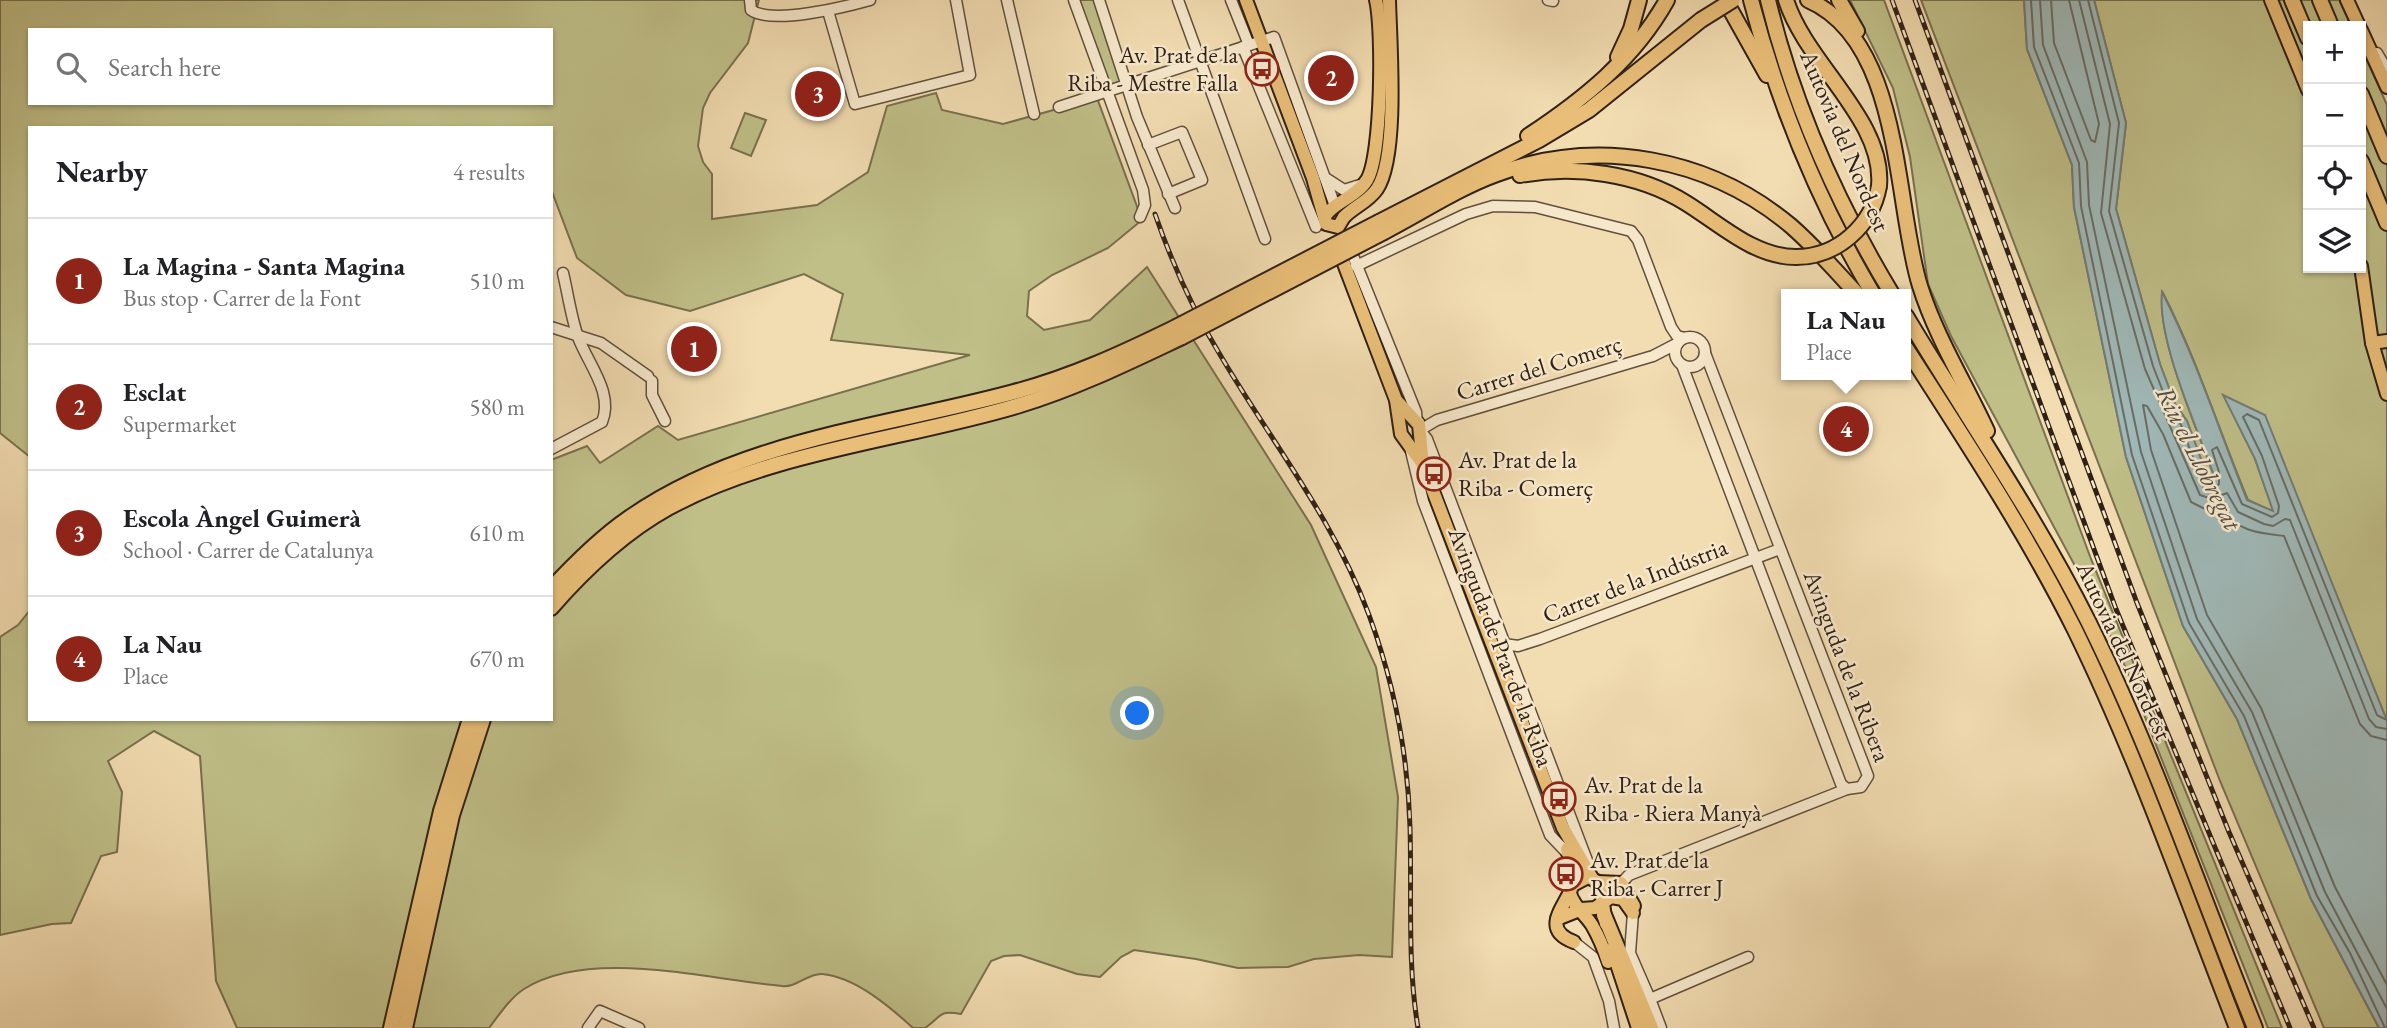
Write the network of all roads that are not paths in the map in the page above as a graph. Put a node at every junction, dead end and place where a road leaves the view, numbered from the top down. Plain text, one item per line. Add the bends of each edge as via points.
1 (750, 0) edge
2 (870, 0) edge
3 (956, 0) edge
4 (1007, 0) edge
5 (1074, 0) edge
6 (1099, 0) edge
7 (1178, 0) edge
8 (1231, 0) edge
9 (1246, 0) edge
10 (1376, 0) edge
11 (1389, 0) edge
12 (1639, 0) edge
13 (1667, 0) edge
14 (1725, 0) edge
15 (1733, 0) edge
16 (1751, 0) edge
17 (1768, 0) edge
18 (1786, 0) edge
19 (1795, 0) edge
20 (1808, 0) edge
21 (1839, 0) edge
22 (2271, 0) edge
23 (2292, 0) edge
24 (2320, 0) edge
25 (2347, 2) edge
26 (828, 11) junction
27 (2330, 21) edge
28 (2356, 21) edge
29 (2303, 26) edge
30 (1807, 41) junction
31 (2366, 41) edge
32 (1251, 44) junction
33 (1200, 61) junction
34 (2387, 70) edge
35 (2306, 84) edge
36 (1128, 85) junction
37 (2387, 87) edge
38 (1105, 92) junction
39 (1780, 96) junction
40 (2366, 106) edge
41 (1059, 107) dead end
42 (1566, 110) junction
43 (1034, 114) dead end
44 (1148, 145) junction
45 (2387, 156) edge
46 (2366, 173) edge
47 (1327, 178) junction
48 (1367, 180) junction
49 (1168, 194) junction
50 (1903, 199) junction
51 (1175, 208) dead end
52 (1424, 211) junction
53 (1140, 217) dead end
54 (1332, 217) junction
55 (2387, 223) edge
56 (1381, 227) junction
57 (1265, 239) dead end
58 (1356, 266) junction
59 (563, 273) dead end
60 (2362, 273) edge
61 (1852, 289) edge
62 (1871, 289) edge
63 (1889, 289) edge
64 (1911, 324) edge
65 (553, 328) edge
66 (1179, 332) junction
67 (578, 337) junction
68 (1682, 340) junction
69 (2387, 341) edge
70 (2372, 343) junction
71 (1705, 353) junction
72 (1653, 356) junction
73 (1911, 356) edge
74 (1680, 363) junction
75 (2387, 394) edge
76 (665, 421) dead end
77 (1412, 431) junction
78 (553, 448) edge
79 (2010, 480) junction
80 (1780, 549) junction
81 (1753, 559) junction
82 (553, 587) edge
83 (553, 606) edge
84 (1504, 644) junction
85 (469, 721) edge
86 (482, 721) edge
87 (1847, 789) junction
88 (1563, 828) junction
89 (1569, 855) junction
90 (1595, 880) junction
91 (1621, 883) junction
92 (1572, 889) junction
93 (1605, 905) junction
94 (1577, 912) junction
95 (1633, 913) junction
96 (1557, 919) junction
97 (1574, 942) junction
98 (1748, 957) dead end
99 (1650, 999) junction
100 (391, 1028) edge
101 (405, 1028) edge
102 (588, 1028) edge
103 (639, 1028) edge
104 (1614, 1028) edge
105 (1632, 1028) edge
106 (1639, 1028) edge
107 (1651, 1028) edge
108 (1661, 1028) edge
109 (2237, 1028) edge
110 (2255, 1028) edge

1 - 26 street via 756,14
2 - 26 street
3 - 26 street via 970,75 855,104
4 - 43 street
5 - 38 street
6 - 36 street
7 - 33 street
8 - 32 street
9 - 32 main road, Avinguda de Prat de la Riba
10 - 48 main road via 1378,141
11 - 54 main road via 1386,167 1372,196
12 - 42 highway via 1619,56
13 - 42 highway via 1620,64
14 - 39 highway
15 - 56 highway, bridge via 1701,20 1589,110
16 - 39 highway, Autovia del Nord-est
17 - 63 highway, Autovia del Nord-est via 1817,147
18 - 30 highway
19 - 30 highway
20 - 50 highway via 1849,31 1873,77 1887,117
21 - 50 highway via 1885,92 1898,140
22 - 35 main road
23 - 29 highway
24 - 27 highway
25 - 28 main road
25 - 34 street
30 - 52 highway, bridge via 1870,137 1878,160 1879,186 1866,220 1836,248 1815,256 1778,256 1660,190 1593,172 1518,176
31 - 37 main road
32 - 33 street
32 - 47 street, Avinguda de Prat de la Riba via 1274,37
32 - 54 street, Avinguda de Prat de la Riba
32 - 54 main road, Avinguda de Prat de la Riba
33 - 36 street
33 - 57 street
36 - 38 street
36 - 44 street
38 - 41 street
38 - 53 street via 1143,190 1145,205
39 - 62 highway, Autovia del Nord-est via 1826,207
40 - 45 highway
42 - 56 highway via 1526,138 1442,183
44 - 49 street
44 - 49 street via 1182,132 1202,180
46 - 55 highway
47 - 48 street via 1344,190
47 - 54 street, Avinguda de Prat de la Riba
48 - 54 main road
49 - 51 street
50 - 79 highway via 1915,270 1926,303
52 - 56 highway
52 - 61 highway via 1488,178 1540,162 1594,155 1664,162 1707,175 1749,196 1808,241
54 - 58 street, Avinguda de Prat de la Riba
54 - 77 main road, Avinguda de Prat de la Riba via 1396,400
56 - 66 highway, bridge
58 - 68 street via 1478,209 1535,207 1631,231 1671,327
58 - 77 street, Avinguda de Prat de la Riba via 1416,412
59 - 67 street
60 - 70 main road
64 - 79 highway, Autovia del Nord-est
65 - 67 street
66 - 82 highway via 1056,380 781,448 719,469 630,517
66 - 83 highway via 1096,377 1019,405 723,484 669,508 629,533
67 - 76 street via 618,352 650,379
67 - 78 street via 607,409 603,422
68 - 71 street via 1699,340
68 - 72 street, Carrer del Comerç
68 - 74 street via 1675,352
69 - 70 main road
70 - 75 main road
71 - 74 street via 1695,367
71 - 80 street, Avinguda de la Ribera
72 - 74 street, Carrer del Comerç
72 - 77 street, Carrer del Comerç
73 - 109 highway, Autovia del Nord-est via 2023,535 2074,629 2127,745
74 - 81 street, Avinguda de la Ribera
77 - 84 street, Avinguda de Prat de la Riba via 1427,439
77 - 88 main road, Avinguda de Prat de la Riba
77 - 89 street, Avinguda de Prat de la Riba via 1423,501 1481,659 1550,835
79 - 110 highway, Autovia del Nord-est via 2068,582 2116,681
80 - 81 street, Carrer de la Indústria
80 - 87 street, Avinguda de la Ribera via 1868,776 1861,787
81 - 84 street, Carrer de la Indústria via 1540,639 1518,646
81 - 87 street, Avinguda de la Ribera via 1841,785
84 - 90 street, Avinguda de Prat de la Riba
85 - 100 highway via 441,811
86 - 101 highway via 452,814
87 - 91 street via 1629,875
88 - 89 main road
88 - 90 main road
89 - 92 main road
90 - 91 main road
90 - 92 main road via 1584,878
90 - 93 main road
91 - 93 street
91 - 95 main road via 1634,904
92 - 94 main road
92 - 96 main road
93 - 94 main road
93 - 95 main road via 1623,899
93 - 106 main road via 1613,954
93 - 107 highway
94 - 96 main road
94 - 97 main road via 1566,927
94 - 105 main road via 1602,945
95 - 99 street via 1630,953
96 - 97 main road via 1561,934
97 - 104 street via 1593,957
98 - 99 street
99 - 108 street
102 - 103 street via 600,1012

